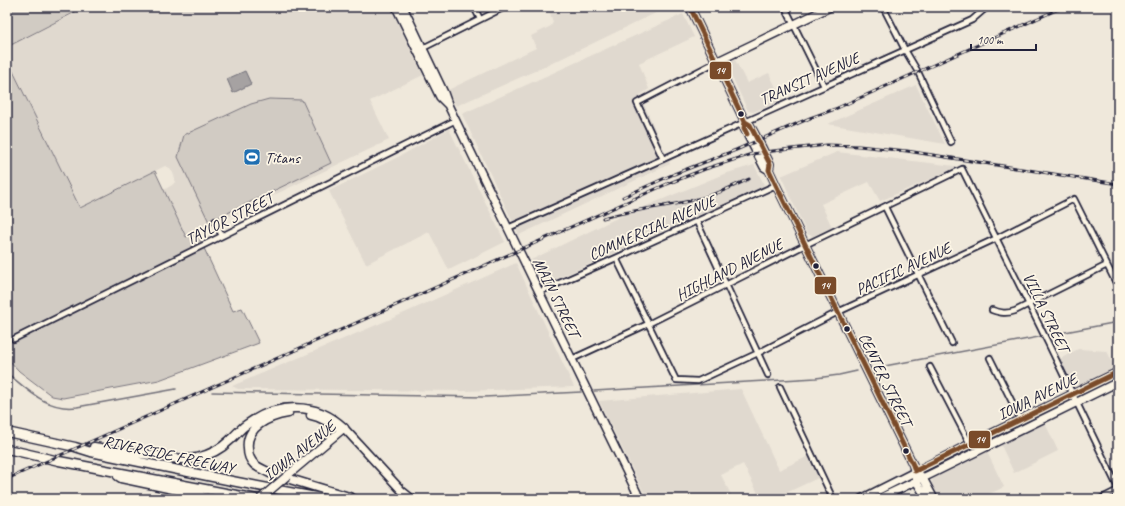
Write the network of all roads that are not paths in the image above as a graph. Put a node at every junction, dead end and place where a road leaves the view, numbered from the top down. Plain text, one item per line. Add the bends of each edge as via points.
1 (396, 7) edge
2 (403, 7) edge
3 (474, 7) edge
4 (505, 7) edge
5 (690, 7) edge
6 (785, 7) edge
7 (830, 7) edge
8 (883, 7) edge
9 (987, 7) edge
10 (982, 9) edge
11 (480, 19) junction
12 (794, 24) junction
13 (420, 49) junction
14 (904, 50) junction
15 (716, 62) junction
16 (824, 86) junction
17 (456, 120) junction
18 (745, 122) junction
19 (951, 142) dead end
20 (663, 159) junction
21 (962, 169) joint
22 (776, 185) junction
23 (885, 207) junction
24 (215, 221) dead end
25 (697, 222) junction
26 (508, 228) junction
27 (222, 236) junction
28 (997, 238) junction
29 (805, 245) junction
30 (616, 258) junction
31 (1107, 265) junction
32 (918, 275) junction
33 (726, 284) junction
34 (1118, 287) edge
35 (539, 292) junction
36 (1028, 304) junction
37 (992, 310) dead end
38 (838, 312) junction
39 (648, 324) junction
40 (14, 339) dead end
41 (952, 343) dead end
42 (758, 353) junction
43 (990, 358) dead end
44 (572, 359) junction
45 (930, 367) dead end
46 (1118, 372) edge
47 (768, 374) dead end
48 (1118, 382) edge
49 (780, 387) dead end
50 (1073, 395) junction
51 (1077, 402) junction
52 (1021, 420) junction
53 (344, 428) junction
54 (7, 432) edge
55 (970, 444) junction
56 (75, 447) junction
57 (7, 449) edge
58 (110, 470) junction
59 (915, 471) junction
60 (920, 479) junction
61 (1118, 489) edge
62 (211, 499) edge
63 (257, 499) edge
64 (260, 499) edge
65 (326, 499) edge
66 (353, 499) edge
67 (412, 499) edge
68 (640, 499) edge
69 (834, 499) edge
70 (861, 499) edge
71 (878, 499) edge
72 (927, 499) edge
73 (934, 499) edge
74 (1100, 499) edge

1 - 13 main road, MAIN STREET
2 - 13 main road, MAIN STREET
3 - 11 street
4 - 11 street
5 - 15 main road, CENTER STREET
6 - 12 street
7 - 12 main road
8 - 14 street
9 - 10 street, TRANSIT AVENUE
10 - 14 street, TRANSIT AVENUE via 972,20
11 - 13 street
12 - 15 main road
12 - 16 street
13 - 17 main road, MAIN STREET
14 - 16 street, TRANSIT AVENUE
14 - 19 street via 918,72
15 - 18 main road, CENTER STREET
15 - 20 street via 637,103
16 - 18 street, TRANSIT AVENUE
17 - 26 main road, MAIN STREET
17 - 27 street, TAYLOR STREET
18 - 20 street, TRANSIT AVENUE
18 - 22 main road, CENTER STREET via 744,128
20 - 26 street, TRANSIT AVENUE
21 - 23 street, HIGHLAND AVENUE
21 - 28 street, VILLA STREET
22 - 25 street, COMMERCIAL AVENUE
22 - 29 main road, CENTER STREET
23 - 29 street, HIGHLAND AVENUE
23 - 32 street
24 - 27 street
25 - 30 street, COMMERCIAL AVENUE
25 - 33 street
26 - 35 main road, MAIN STREET
27 - 40 street, TAYLOR STREET
28 - 31 street, PACIFIC AVENUE via 1074,199
28 - 32 street, PACIFIC AVENUE
28 - 36 street, VILLA STREET
29 - 33 street, HIGHLAND AVENUE
29 - 38 main road, CENTER STREET
30 - 35 street, COMMERCIAL AVENUE
30 - 39 street
31 - 34 street
31 - 36 street
32 - 38 street, PACIFIC AVENUE
32 - 41 street
33 - 39 street, HIGHLAND AVENUE
33 - 42 street
35 - 44 main road, MAIN STREET
36 - 37 street via 1009,313 1003,314
36 - 50 street, VILLA STREET
38 - 42 street, PACIFIC AVENUE
38 - 59 main road, CENTER STREET
39 - 42 street, PACIFIC AVENUE via 676,380 698,382
39 - 44 street, HIGHLAND AVENUE
42 - 47 street
43 - 52 street
44 - 68 main road, MAIN STREET
45 - 55 street
46 - 50 main road, IOWA AVENUE
48 - 51 main road, IOWA AVENUE
49 - 69 street
50 - 51 street, VILLA STREET
50 - 52 main road, IOWA AVENUE
51 - 60 main road, IOWA AVENUE
51 - 61 street, VILLA STREET
52 - 55 main road, IOWA AVENUE
53 - 56 highway via 324,413 291,408 263,415 245,426 219,449 196,458 173,458 88,446
53 - 64 main road, IOWA AVENUE, bridge
53 - 66 highway via 306,414 284,414 257,426 249,437 248,447 250,458 259,468
53 - 67 main road, IOWA AVENUE
54 - 56 highway, RIVERSIDE FREEWAY
55 - 59 main road, IOWA AVENUE
56 - 65 highway, RIVERSIDE FREEWAY
57 - 58 highway, RIVERSIDE FREEWAY
58 - 62 highway via 121,478
58 - 63 highway, RIVERSIDE FREEWAY
59 - 60 main road, CENTER STREET
59 - 70 main road, IOWA AVENUE
60 - 71 main road, IOWA AVENUE
60 - 72 main road, CENTER STREET
60 - 73 main road, CENTER STREET
61 - 74 street

